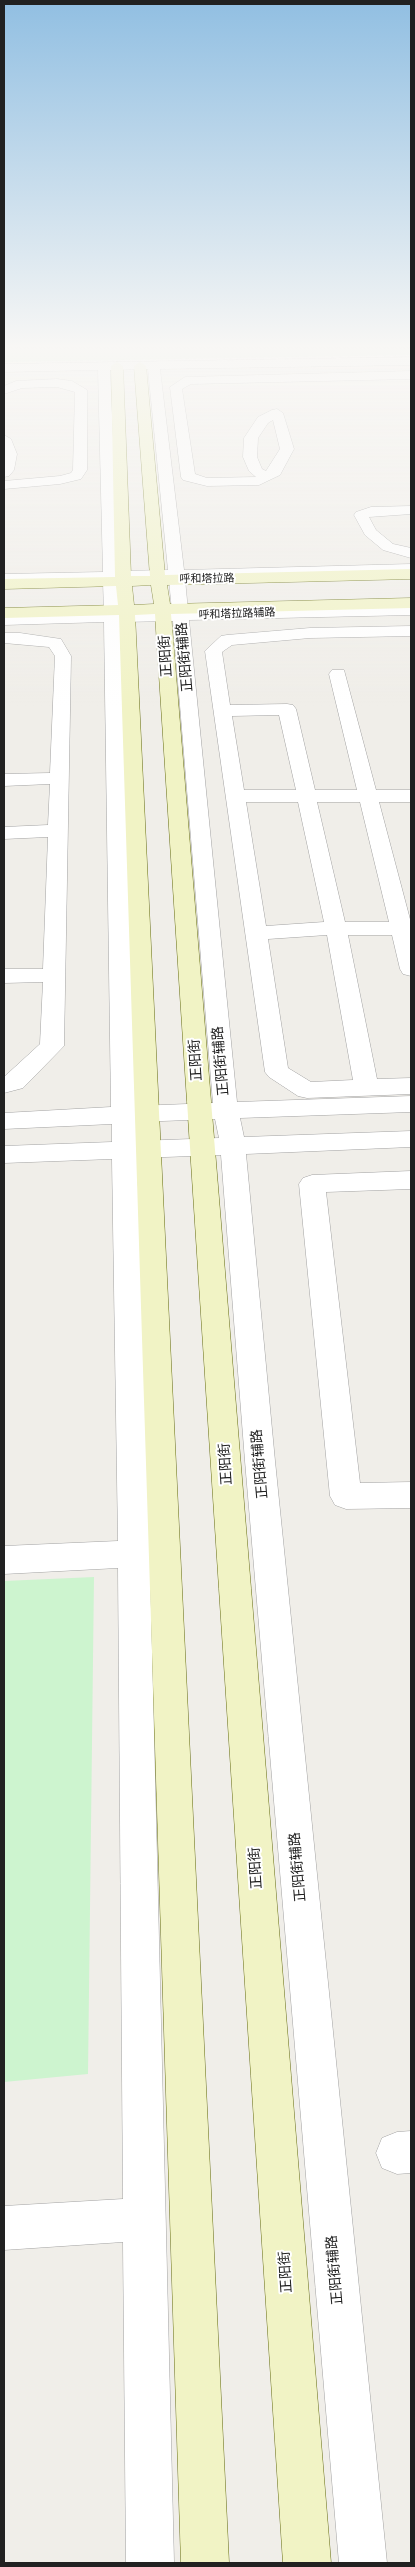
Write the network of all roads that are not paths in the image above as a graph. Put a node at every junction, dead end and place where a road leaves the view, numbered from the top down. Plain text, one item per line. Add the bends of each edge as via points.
1 (80, 469) edge
2 (124, 469) edge
3 (147, 469) edge
4 (187, 469) edge
5 (255, 469) edge
6 (277, 469) edge
7 (266, 477) junction
8 (4, 485) edge
9 (411, 510) edge
10 (411, 553) edge
11 (411, 569) edge
12 (411, 574) edge
13 (4, 579) edge
14 (4, 584) edge
15 (169, 595) junction
16 (118, 596) junction
17 (411, 603) edge
18 (411, 610) edge
19 (4, 613) edge
20 (4, 620) edge
21 (411, 631) edge
22 (4, 638) edge
23 (338, 674) dead end
24 (222, 711) junction
25 (60, 778) junction
26 (4, 780) edge
27 (369, 795) junction
28 (235, 796) junction
29 (305, 796) junction
30 (411, 796) edge
31 (58, 830) junction
32 (4, 833) edge
33 (336, 928) junction
34 (406, 929) edge
35 (256, 933) junction
36 (411, 969) edge
37 (54, 975) junction
38 (4, 976) edge
39 (4, 1085) edge
40 (411, 1086) edge
41 (367, 1088) junction
42 (411, 1104) edge
43 (213, 1110) junction
44 (135, 1116) junction
45 (4, 1121) edge
46 (411, 1139) edge
47 (233, 1146) junction
48 (202, 1147) junction
49 (136, 1149) junction
50 (4, 1155) edge
51 (411, 1180) edge
52 (411, 1495) edge
53 (149, 1553) junction
54 (4, 1560) edge
55 (145, 2219) junction
56 (4, 2228) edge
57 (150, 2563) edge
58 (205, 2563) edge
59 (307, 2563) edge
60 (362, 2563) edge

1 - 8 street via 76,476 60,480
2 - 16 street
3 - 15 main road, 正阳街
4 - 7 street via 188,476 207,482 259,481
5 - 7 street
6 - 7 street
9 - 10 street via 371,511 362,515 370,532 388,547
11 - 15 street, 呼和塔拉路辅路
12 - 15 main road, 呼和塔拉路
13 - 16 street, 呼和塔拉路辅路
14 - 16 main road, 呼和塔拉路
15 - 16 street, 呼和塔拉路辅路
15 - 16 main road, 呼和塔拉路
15 - 17 main road, 呼和塔拉路
15 - 18 street, 呼和塔拉路辅路
15 - 43 main road, 正阳街
16 - 19 main road, 呼和塔拉路
16 - 20 street, 呼和塔拉路辅路
16 - 44 street
21 - 24 street via 310,633 227,640 212,651
22 - 25 street via 55,643 63,656
23 - 27 street
24 - 28 street
24 - 29 street via 287,709
25 - 26 street
25 - 31 street
27 - 29 street
27 - 30 street
27 - 34 street
28 - 29 street
28 - 35 street
29 - 33 street
31 - 32 street
31 - 37 street
33 - 34 street
33 - 35 street
33 - 41 street
34 - 36 street
35 - 41 street via 277,1072 307,1090
37 - 38 street
37 - 39 street via 52,1046 14,1083
40 - 41 street
42 - 43 street
43 - 44 street
43 - 47 street, 正阳街辅路
43 - 48 main road, 正阳街
44 - 45 street
44 - 49 street
46 - 47 street
47 - 48 street
47 - 60 street, 正阳街辅路
48 - 49 street
48 - 59 main road, 正阳街
49 - 50 street
49 - 53 street
51 - 52 street via 312,1184 346,1496
53 - 54 street
53 - 55 street
53 - 58 main road
55 - 56 street
55 - 57 street

